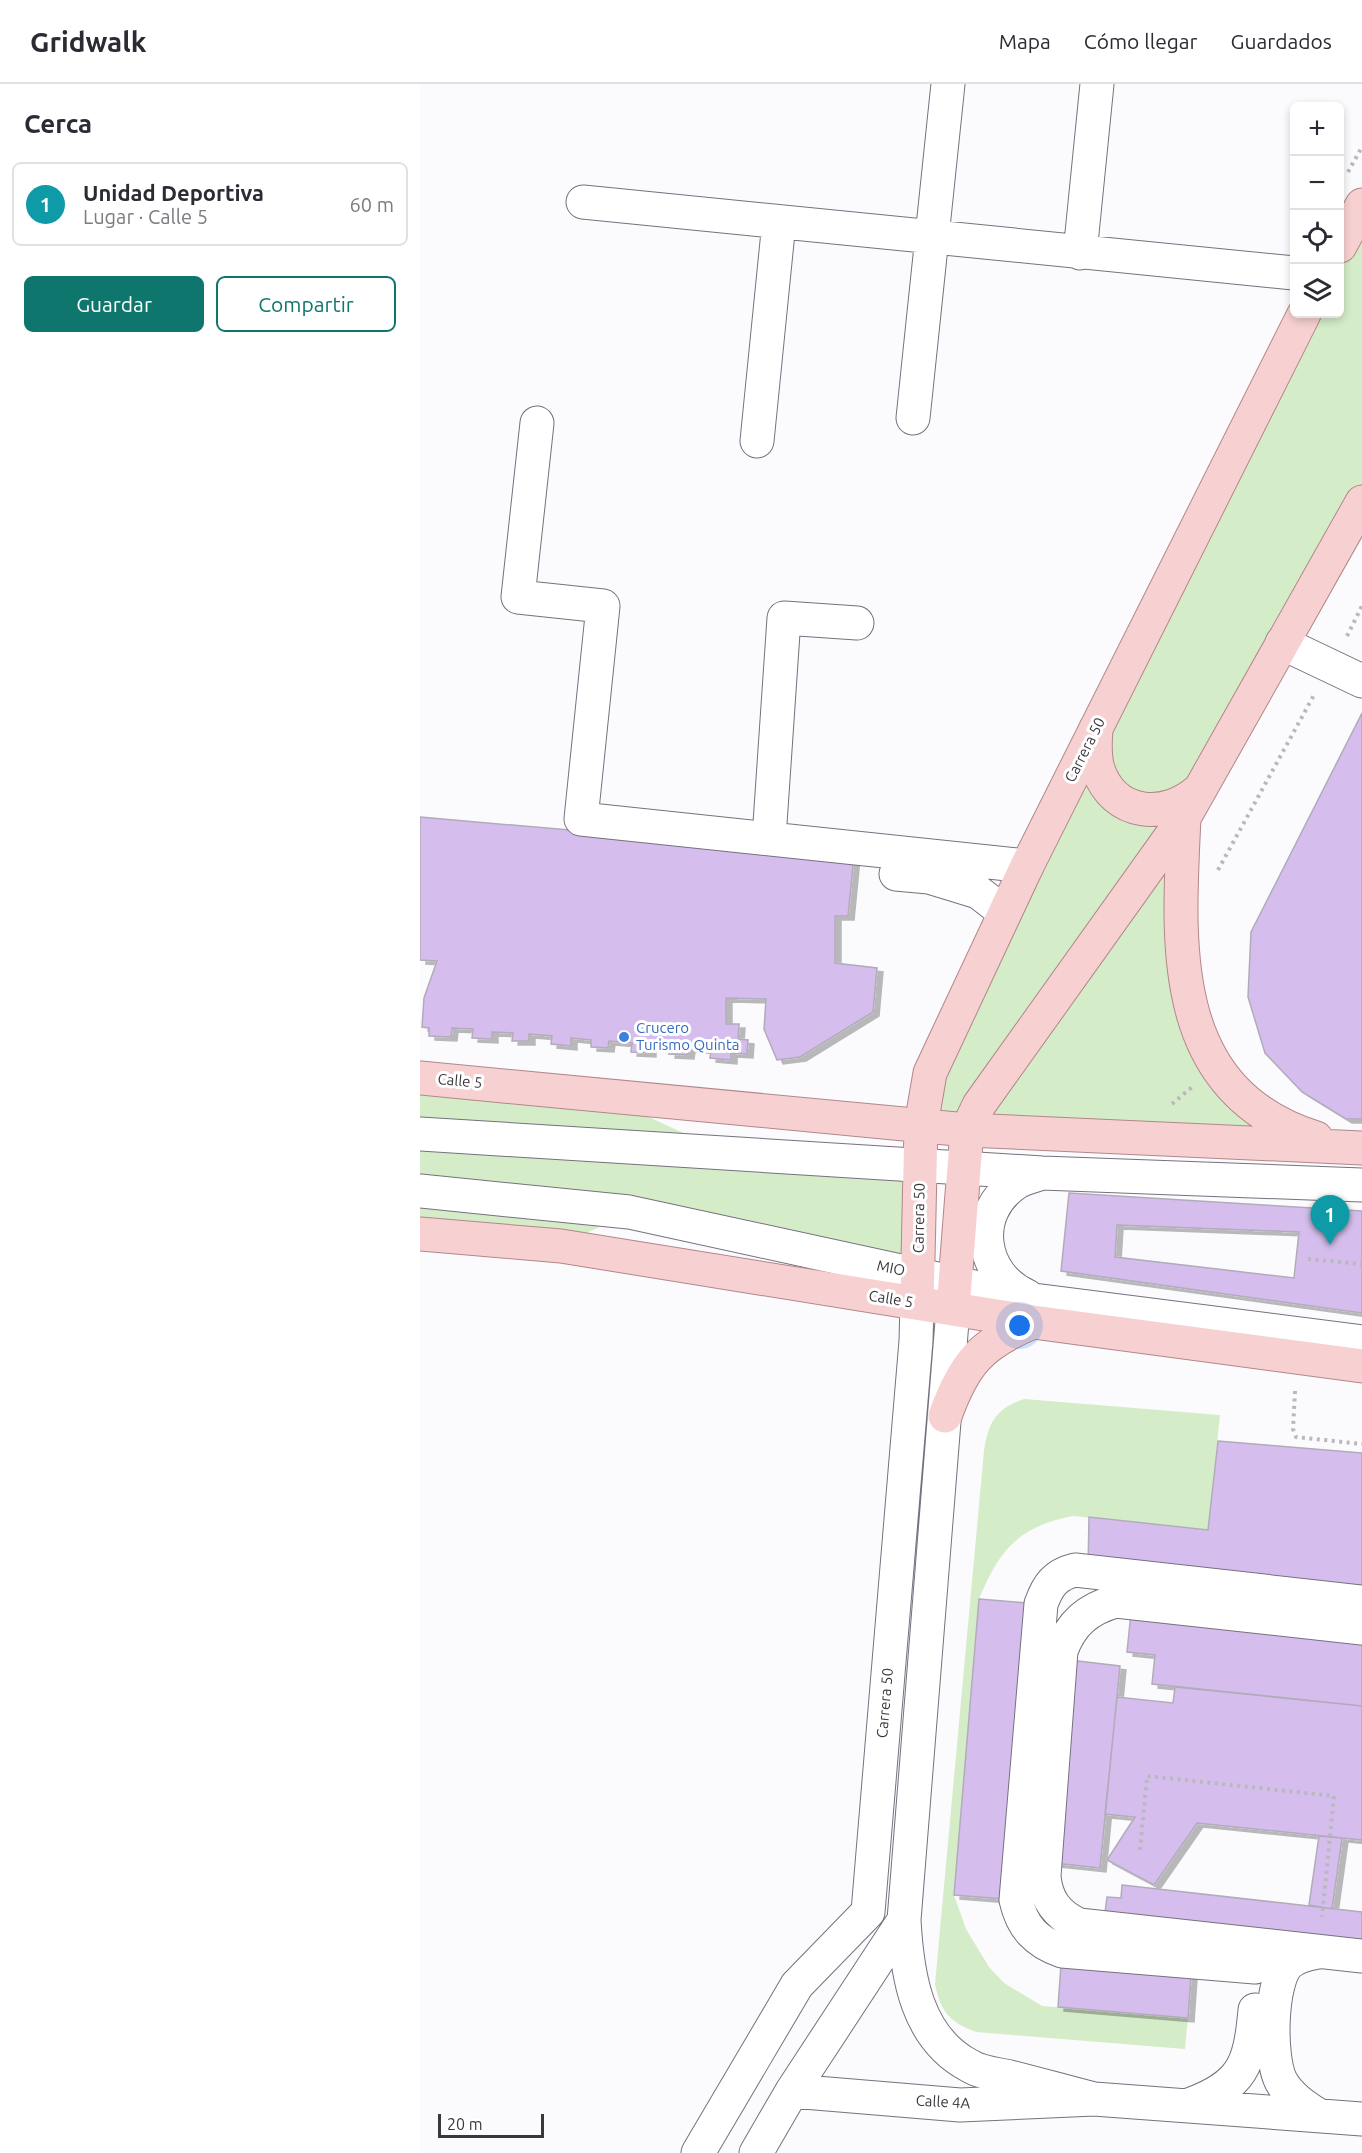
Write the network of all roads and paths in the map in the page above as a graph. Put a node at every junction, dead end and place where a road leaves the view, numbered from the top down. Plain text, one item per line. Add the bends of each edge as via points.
1 (948, 84) edge
2 (1097, 84) edge
3 (1362, 147) edge
4 (1353, 193) edge
5 (583, 202) dead end
6 (779, 222) junction
7 (1344, 230) edge
8 (932, 238) junction
9 (1080, 253) junction
10 (1290, 273) edge
11 (1302, 318) edge
12 (914, 418) dead end
13 (537, 423) dead end
14 (757, 441) dead end
15 (1362, 502) edge
16 (1362, 606) edge
17 (857, 623) dead end
18 (1282, 644) junction
19 (1331, 666) junction
20 (1362, 681) edge
21 (1096, 726) junction
22 (1200, 789) junction
23 (1184, 818) junction
24 (769, 838) junction
25 (1027, 866) junction
26 (853, 870) dead end
27 (1216, 875) dead end
28 (1004, 912) junction
29 (420, 1077) edge
30 (921, 1125) junction
31 (967, 1130) junction
32 (420, 1134) edge
33 (1362, 1148) edge
34 (920, 1165) junction
35 (964, 1167) junction
36 (1042, 1173) junction
37 (1362, 1185) edge
38 (420, 1191) edge
39 (420, 1234) edge
40 (1308, 1259) dead end
41 (1362, 1264) edge
42 (917, 1288) junction
43 (954, 1296) junction
44 (1033, 1311) junction
45 (1362, 1342) edge
46 (1298, 1357) junction
47 (1362, 1366) edge
48 (945, 1416) junction
49 (1362, 1444) edge
50 (1362, 1602) edge
51 (1362, 1628) edge
52 (1140, 1850) dead end
53 (904, 1920) junction
54 (1318, 1952) junction
55 (1362, 1956) edge
56 (1258, 1960) junction
57 (1362, 1977) edge
58 (792, 2091) junction
59 (1094, 2099) junction
60 (1189, 2105) junction
61 (1318, 2115) junction
62 (1362, 2119) edge
63 (698, 2153) edge
64 (756, 2153) edge

1 - 8 street
2 - 9 street
3 - 4 path
4 - 7 main road
5 - 6 street
6 - 8 street
6 - 14 street
8 - 9 street
8 - 12 street
9 - 10 street
11 - 21 main road, Carrera 50
13 - 24 street via 518,597 603,606 581,819
15 - 18 main road
16 - 19 path
17 - 24 street via 783,618
18 - 19 street
18 - 22 main road
19 - 20 street
19 - 27 path
21 - 22 main road via 1098,769 1119,798 1140,809 1158,811 1186,802
21 - 25 main road, Carrera 50
22 - 23 main road
23 - 31 main road via 979,1105
23 - 33 main road via 1183,970 1193,1021 1208,1054 1233,1088 1264,1114 1315,1138
24 - 25 street
25 - 28 main road, Carrera 50
26 - 28 street via 939,880 978,892
28 - 30 main road, Carrera 50 via 930,1073
29 - 30 main road, Calle 5
30 - 31 main road, Calle 5
30 - 34 main road, Carrera 50
31 - 33 main road, Calle 5
31 - 35 main road
32 - 34 street
34 - 35 street
34 - 42 main road, Carrera 50
35 - 36 street
35 - 43 main road
36 - 37 street
36 - 44 street via 1016,1182 996,1202 987,1228 987,1251 996,1273
38 - 42 street, MIO via 629,1212
39 - 42 main road, Calle 5 via 561,1246
40 - 41 path
42 - 43 street, MIO
42 - 63 street, Carrera 50 via 916,1341 868,1912 797,1985
43 - 44 street, MIO
43 - 48 street
44 - 45 street, MIO
44 - 46 main road
44 - 48 main road via 975,1357 956,1384
46 - 47 main road
46 - 49 path via 1293,1434 1299,1438
48 - 53 street
50 - 56 street via 1075,1570 1050,1583 1041,1604 1016,1900 1024,1923 1040,1941 1062,1951
51 - 56 street via 1116,1602 1087,1612 1075,1624 1061,1651 1045,1862 1049,1899 1057,1911 1079,1925
52 - 54 path via 1147,1776 1334,1796
53 - 58 street
53 - 59 street, Calle 4A via 906,1960 914,1993 945,2050 972,2068
54 - 55 street
54 - 56 street
54 - 56 street via 1294,1959
56 - 57 street
56 - 60 street via 1251,2050 1244,2066 1221,2091
56 - 61 street via 1278,1984 1272,2050 1275,2066 1291,2094
58 - 59 street, Calle 4A via 960,2105
58 - 64 street
59 - 60 street, Calle 4A
60 - 61 street, Calle 4A
61 - 62 street, Calle 4A

